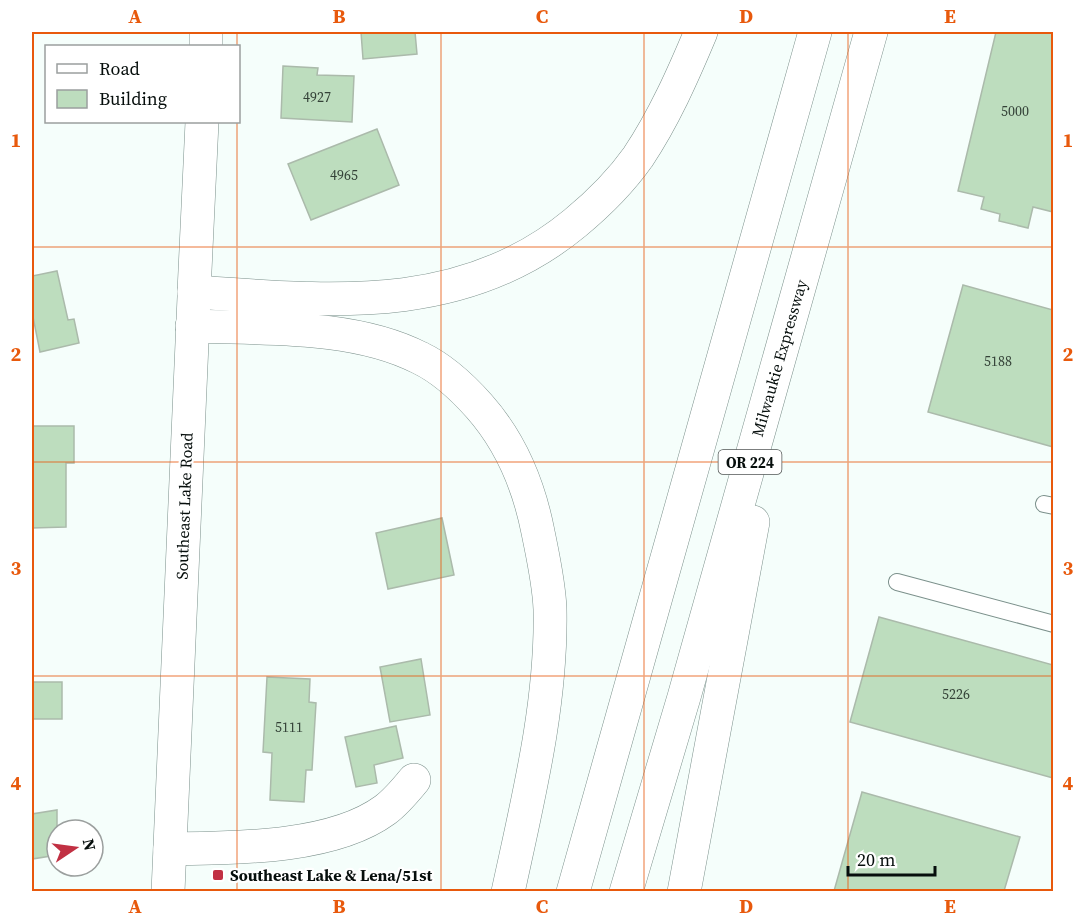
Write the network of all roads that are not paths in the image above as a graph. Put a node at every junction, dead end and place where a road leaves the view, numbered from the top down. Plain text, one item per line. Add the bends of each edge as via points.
1 (701, 32) edge
2 (815, 32) edge
3 (871, 32) edge
4 (202, 123) edge
5 (194, 292) junction
6 (792, 314) junction
7 (192, 326) junction
8 (897, 582) dead end
9 (1053, 624) edge
10 (414, 780) dead end
11 (170, 849) junction
12 (166, 891) edge
13 (508, 891) edge
14 (573, 891) edge
15 (626, 891) edge
16 (684, 891) edge

1 - 5 main road via 675,93 637,158 597,205 565,232 506,267 470,282 426,292 356,299 297,300
2 - 14 main road, OR 224
3 - 6 main road, Milwaukie Expressway / OR 224
4 - 5 main road, Southeast Lake Road
5 - 7 main road, Southeast Lake Road
6 - 15 main road, Milwaukie Expressway / OR 224
6 - 16 main road
7 - 11 main road, Southeast Lake Road
7 - 13 main road via 339,334 381,343 421,358 462,387 494,423 516,460 533,508 550,607 548,667 536,762
8 - 9 lane
10 - 11 main road via 386,810 328,834 270,845
11 - 12 main road, Southeast Lake Road

